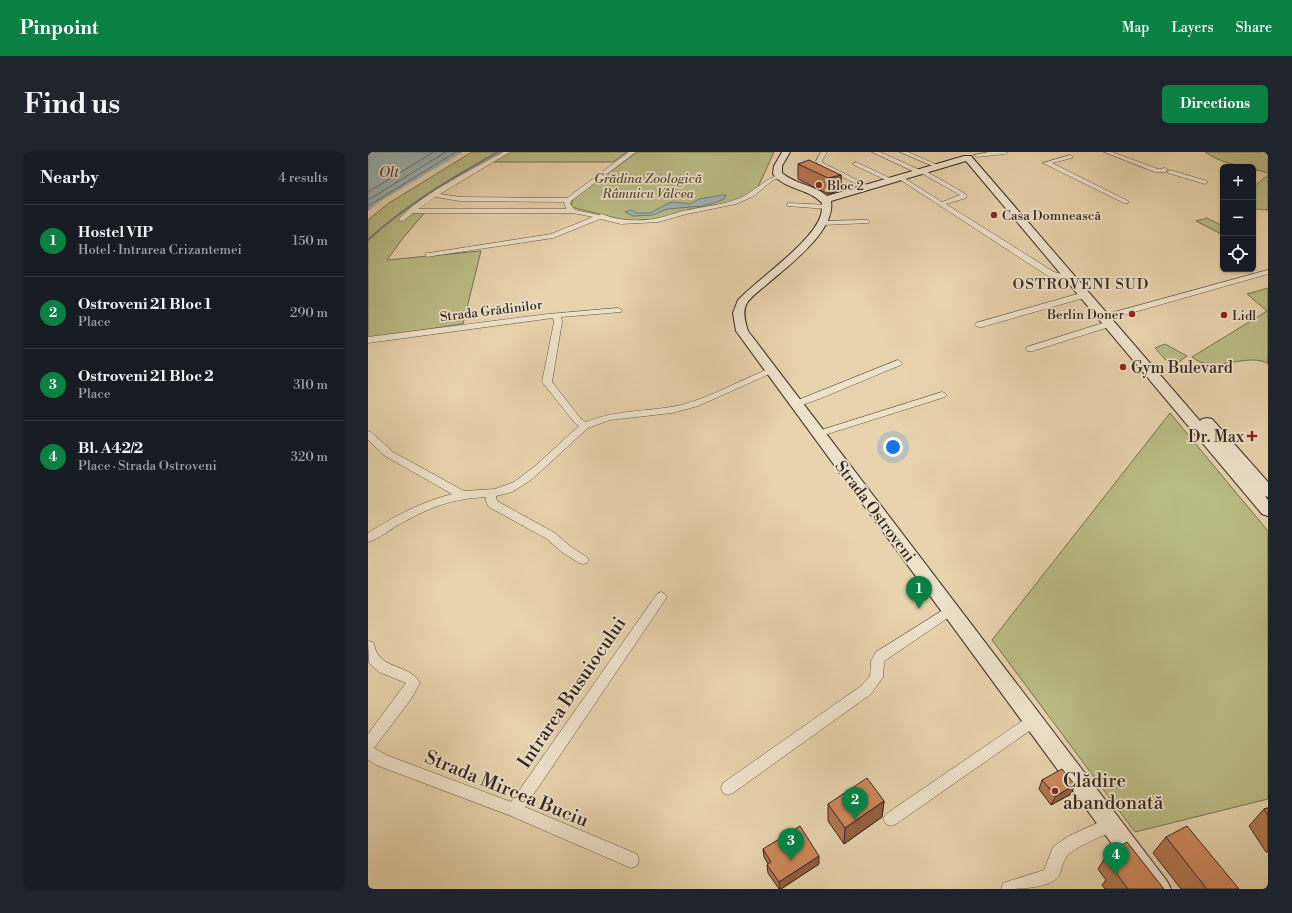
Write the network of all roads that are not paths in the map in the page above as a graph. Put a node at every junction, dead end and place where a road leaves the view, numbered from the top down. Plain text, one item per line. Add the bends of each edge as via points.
1 (507, 152) edge
2 (633, 152) edge
3 (786, 152) edge
4 (824, 152) edge
5 (875, 152) edge
6 (903, 152) edge
7 (1005, 152) edge
8 (1059, 152) edge
9 (1107, 152) edge
10 (974, 156) edge
11 (856, 164) dead end
12 (937, 166) junction
13 (920, 171) junction
14 (779, 177) junction
15 (895, 179) junction
16 (1205, 182) dead end
17 (867, 187) junction
18 (434, 195) junction
19 (568, 200) junction
20 (1126, 202) dead end
21 (826, 203) junction
22 (941, 204) junction
23 (789, 205) dead end
24 (572, 210) junction
25 (411, 211) junction
26 (602, 216) junction
27 (401, 220) dead end
28 (868, 222) dead end
29 (822, 223) junction
30 (429, 255) dead end
31 (1268, 272) edge
32 (1071, 279) junction
33 (1084, 295) junction
34 (618, 310) dead end
35 (556, 316) junction
36 (1112, 320) junction
37 (979, 326) dead end
38 (368, 340) edge
39 (1030, 349) dead end
40 (898, 362) dead end
41 (772, 371) junction
42 (1175, 392) junction
43 (942, 395) dead end
44 (796, 404) junction
45 (586, 426) junction
46 (368, 434) edge
47 (818, 434) junction
48 (1268, 492) edge
49 (491, 494) junction
50 (463, 495) junction
51 (1268, 510) edge
52 (368, 538) edge
53 (583, 560) dead end
54 (660, 597) dead end
55 (951, 610) junction
56 (368, 646) edge
57 (1033, 721) junction
58 (368, 745) edge
59 (368, 752) edge
60 (728, 788) dead end
61 (514, 810) junction
62 (891, 819) dead end
63 (1110, 825) junction
64 (631, 860) dead end
65 (1009, 889) edge
66 (1158, 889) edge

1 - 18 street
2 - 19 street
3 - 14 street via 777,169
4 - 17 street via 820,164
5 - 13 street
6 - 12 street
7 - 10 street
8 - 20 street via 1070,157 1046,163
9 - 16 street via 1157,171 1167,171
10 - 12 street
10 - 32 street
10 - 36 street
11 - 15 street
12 - 13 street
13 - 15 street
13 - 22 street via 964,197
14 - 21 street via 817,194
14 - 26 street via 771,179 743,199 724,206 645,221 621,222
15 - 17 street
15 - 22 street
17 - 21 street
18 - 19 street via 460,199
18 - 25 street
19 - 24 street via 567,204
21 - 23 street
21 - 29 street, Strada Ostroveni
22 - 32 street via 1051,274
24 - 25 street
24 - 26 street
25 - 27 street
26 - 30 street via 553,236
28 - 29 street
29 - 41 street, Strada Ostroveni via 813,238 740,306 738,317 742,331
31 - 36 street
32 - 33 street
33 - 36 street
33 - 37 street
34 - 35 street, Strada Grădinilor
35 - 38 street, Strada Grădinilor
35 - 45 street via 558,322 547,382 578,421
36 - 39 street
36 - 42 street
40 - 44 street via 816,398
41 - 44 street, Strada Ostroveni
41 - 45 street via 691,406 615,415
42 - 48 street
42 - 51 street
43 - 47 street
44 - 47 street, Strada Ostroveni
45 - 49 street via 526,479 510,489
46 - 50 street via 389,454
47 - 55 street, Strada Ostroveni
49 - 50 street
49 - 53 street via 493,504 551,536
50 - 52 street via 398,520
54 - 61 street, Intrarea Busuiocului
55 - 57 street, Strada Ostroveni
55 - 60 street via 881,656 877,661 877,677 866,690
56 - 58 street via 375,663 410,679 413,683
57 - 62 street
57 - 63 street, Strada Ostroveni
59 - 61 street, Strada Mircea Buciu via 381,760
61 - 64 street, Strada Mircea Buciu
63 - 65 street via 1067,846 1059,853 1054,872 1049,876
63 - 66 street, Strada Ostroveni

